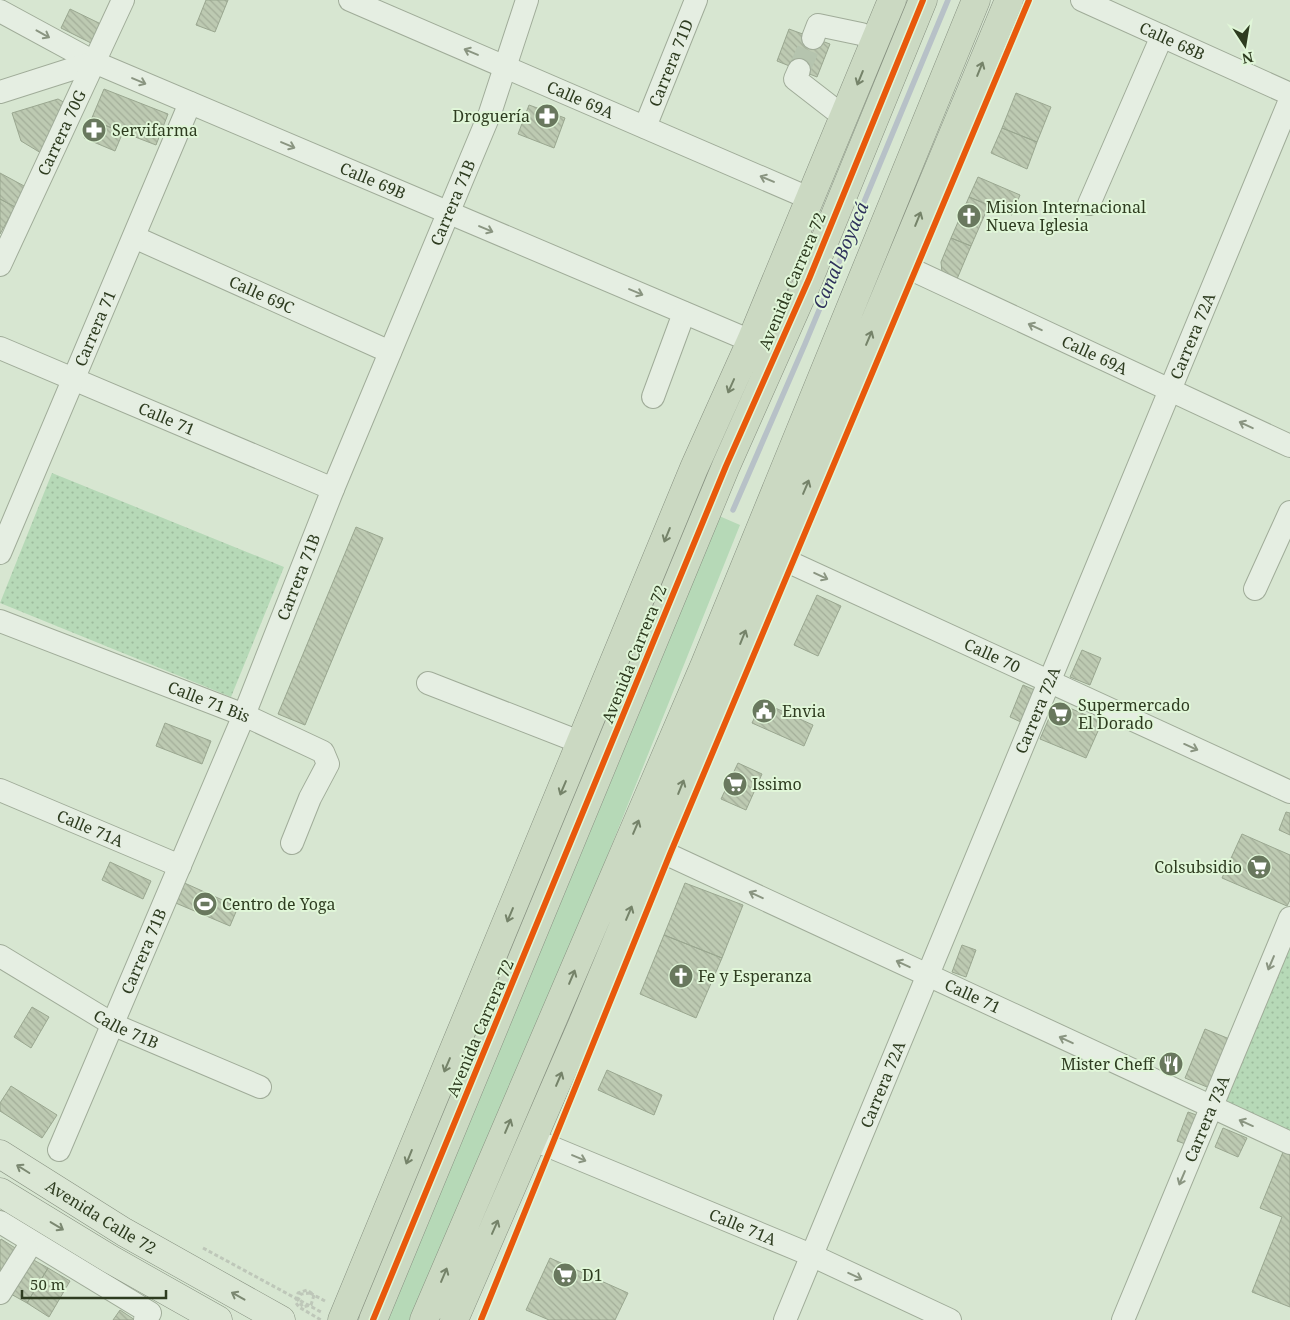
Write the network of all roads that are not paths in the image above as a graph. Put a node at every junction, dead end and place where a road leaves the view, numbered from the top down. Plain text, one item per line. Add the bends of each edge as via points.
1 (123, 0) edge
2 (350, 0) edge
3 (527, 0) edge
4 (696, 0) edge
5 (892, 0) edge
6 (923, 0) edge
7 (976, 0) edge
8 (1008, 0) edge
9 (1082, 0) edge
10 (386, 7) edge
11 (0, 11) edge
12 (1162, 36) junction
13 (812, 38) tunnel mouth
14 (876, 40) junction
15 (94, 62) junction
16 (505, 66) junction
17 (799, 70) dead end
18 (0, 92) edge
19 (1290, 94) edge
20 (1290, 100) edge
21 (190, 103) junction
22 (844, 117) junction
23 (645, 127) junction
24 (811, 199) junction
25 (1089, 204) dead end
26 (448, 213) junction
27 (134, 236) junction
28 (900, 264) junction
29 (0, 265) edge
30 (684, 313) junction
31 (752, 342) junction
32 (0, 348) edge
33 (831, 351) junction
34 (390, 352) junction
35 (74, 378) junction
36 (1170, 390) junction
37 (654, 397) dead end
38 (755, 401) junction
39 (830, 431) junction
40 (1290, 446) edge
41 (333, 489) junction
42 (1290, 512) edge
43 (0, 553) edge
44 (776, 556) junction
45 (1255, 589) dead end
46 (0, 621) edge
47 (1048, 682) junction
48 (428, 683) dead end
49 (244, 715) junction
50 (582, 743) junction
51 (0, 790) edge
52 (1290, 792) edge
53 (587, 805) junction
54 (292, 843) dead end
55 (656, 849) junction
56 (180, 866) junction
57 (529, 870) junction
58 (606, 897) junction
59 (1290, 918) edge
60 (0, 956) edge
61 (606, 968) junction
62 (927, 976) junction
63 (114, 1024) junction
64 (582, 1024) junction
65 (536, 1059) junction
66 (260, 1087) dead end
67 (435, 1096) junction
68 (1211, 1108) junction
69 (534, 1140) junction
70 (1290, 1143) edge
71 (59, 1150) dead end
72 (0, 1154) edge
73 (434, 1174) junction
74 (0, 1192) edge
75 (0, 1222) edge
76 (27, 1250) dead end
77 (811, 1255) junction
78 (0, 1293) edge
79 (148, 1317) edge
80 (218, 1320) edge
81 (281, 1320) edge
82 (342, 1320) edge
83 (373, 1320) edge
84 (424, 1320) edge
85 (454, 1320) edge
86 (784, 1320) edge
87 (950, 1320) edge
88 (1123, 1320) edge

1 - 15 street, Carrera 70G
2 - 10 street, Calle 69A
3 - 16 street, Carrera 71B
4 - 23 street, Carrera 71D
5 - 14 highway, Avenida Carrera 72
6 - 38 highway, Avenida Carrera 72 via 809,279
7 - 33 highway
28 -> 8 highway
9 - 12 street, Calle 68B
16 -> 10 street, Calle 69A
11 -> 15 street, Calle 69B
12 - 19 street, Calle 68B
12 - 25 street
13 - 14 street via 818,25
14 -> 22 highway, Avenida Carrera 72
15 - 18 street
15 -> 21 street, Calle 69B
15 - 29 street, Carrera 70G
16 - 23 street, Calle 69A
16 - 26 street, Carrera 71B via 490,114
17 - 22 street via 795,79
20 - 36 street, Carrera 72A
21 -> 26 street, Calle 69B
21 - 27 street, Carrera 71
22 - 24 highway, Avenida Carrera 72
24 -> 23 street, Calle 69A
24 - 31 highway, Avenida Carrera 72
26 -> 30 street, Calle 69B
26 - 34 street, Carrera 71B
27 - 34 street, Calle 69C
27 - 35 street, Carrera 71
36 -> 28 street, Calle 69A
39 -> 28 highway
30 - 31 street, Calle 69B
30 - 37 street
31 - 38 highway
31 -> 50 highway, Avenida Carrera 72 via 694,468
32 - 35 street, Calle 71
33 - 39 highway
58 -> 33 highway via 705,664
34 - 41 street, Carrera 71B
35 - 41 street, Calle 71
35 - 43 street, Carrera 71
40 -> 36 street, Calle 69A
36 - 47 street, Carrera 72A
38 - 53 highway, Avenida Carrera 72
44 -> 39 highway
41 - 49 street, Carrera 71B
42 - 45 street
44 -> 47 street, Calle 70
55 -> 44 highway
46 - 49 street, Calle 71 Bis
47 -> 52 street, Calle 70
47 - 62 street, Carrera 72A
48 - 50 street
49 - 54 street, Calle 71 Bis via 323,752 328,764
49 - 56 street, Carrera 71B
50 -> 57 highway, Avenida Carrera 72
51 - 56 street, Calle 71A
53 - 57 highway
53 - 73 highway, Avenida Carrera 72
61 -> 55 highway
62 -> 55 street, Calle 71
56 - 63 street, Carrera 71B
57 -> 67 highway, Avenida Carrera 72
58 - 61 highway
65 -> 58 highway
59 -> 68 street, Carrera 73A
60 - 63 street, Calle 71B
61 - 64 highway
68 -> 62 street, Calle 71
62 - 77 street, Carrera 72A
63 - 66 street, Calle 71B
63 - 71 street, Carrera 71B
64 - 65 highway
69 -> 64 highway
84 -> 65 highway
67 - 73 highway
67 -> 82 highway, Avenida Carrera 72
70 -> 68 street, Calle 71
68 -> 88 street, Carrera 73A
69 -> 77 street, Calle 71A
85 -> 69 highway
81 -> 72 main road, Avenida Calle 72 via 124,1232
73 - 83 highway, Avenida Carrera 72
74 -> 80 main road, Avenida Calle 72
75 - 79 street
76 - 78 street
77 - 86 street, Carrera 72A
77 -> 87 street, Calle 71A

